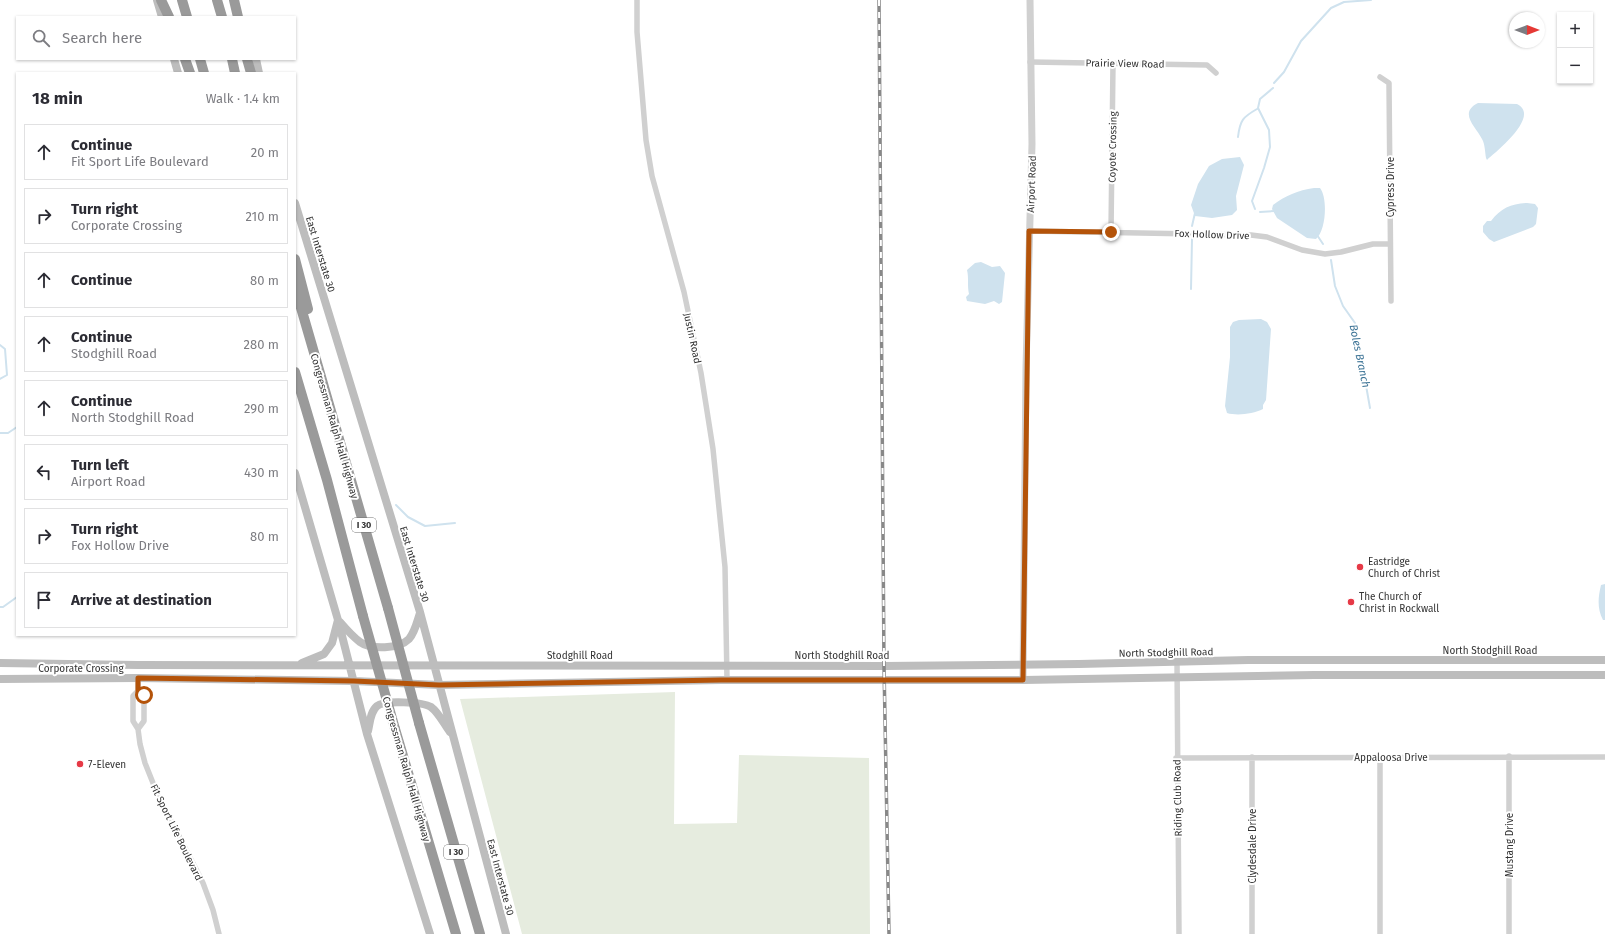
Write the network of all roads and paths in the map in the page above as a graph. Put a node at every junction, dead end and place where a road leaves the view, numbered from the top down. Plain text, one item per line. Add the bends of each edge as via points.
1 (157, 0) edge
2 (161, 0) edge
3 (182, 0) edge
4 (217, 0) edge
5 (234, 0) edge
6 (238, 0) edge
7 (637, 0) edge
8 (1030, 0) edge
9 (162, 16) edge
10 (169, 16) edge
11 (187, 16) edge
12 (222, 16) edge
13 (238, 16) edge
14 (243, 16) edge
15 (174, 60) edge
16 (185, 60) edge
17 (200, 60) edge
18 (232, 60) edge
19 (247, 60) edge
20 (256, 60) edge
21 (1030, 62) junction
22 (1113, 63) junction
23 (178, 72) edge
24 (190, 72) edge
25 (204, 72) edge
26 (235, 72) edge
27 (251, 72) edge
28 (260, 72) edge
29 (1216, 74) dead end
30 (1380, 77) dead end
31 (296, 206) edge
32 (1029, 231) junction
33 (1111, 232) junction
34 (1390, 244) junction
35 (296, 263) edge
36 (296, 290) edge
37 (1391, 301) dead end
38 (296, 375) edge
39 (296, 388) edge
40 (305, 406) junction
41 (340, 442) junction
42 (296, 476) edge
43 (420, 612) junction
44 (338, 620) junction
45 (1605, 660) edge
46 (1177, 661) junction
47 (0, 663) edge
48 (298, 664) junction
49 (350, 664) junction
50 (433, 664) junction
51 (1024, 664) junction
52 (727, 665) junction
53 (1605, 675) edge
54 (1176, 677) junction
55 (138, 678) junction
56 (0, 679) edge
57 (727, 680) junction
58 (1023, 680) junction
59 (354, 681) junction
60 (439, 685) junction
61 (138, 691) junction
62 (138, 729) junction
63 (367, 734) junction
64 (453, 738) junction
65 (1509, 756) junction
66 (1252, 757) junction
67 (1380, 757) junction
68 (1605, 757) edge
69 (1176, 758) junction
70 (436, 865) junction
71 (467, 892) junction
72 (219, 934) edge
73 (430, 934) edge
74 (449, 934) edge
75 (456, 934) edge
76 (480, 934) edge
77 (486, 934) edge
78 (506, 934) edge
79 (1179, 934) edge
80 (1252, 934) edge
81 (1380, 934) edge
82 (1509, 934) edge

1 - 9 main road
2 - 10 highway
3 - 11 highway
4 - 12 highway
5 - 13 highway
6 - 14 main road
7 - 52 street, Justin Road via 637,32 646,140 652,176 685,299 701,373 713,449 724,567
8 - 21 street, Airport Road
15 - 23 main road
16 - 24 highway
17 - 25 highway
18 - 26 highway
19 - 27 highway
20 - 28 main road
21 - 22 street, Prairie View Road
21 - 32 street, Airport Road via 1032,130
22 - 29 street, Prairie View Road via 1207,65
22 - 33 street, Coyote Crossing
30 - 34 street, Cypress Drive via 1389,83
31 - 43 main road, East Interstate 30
32 - 33 street, Fox Hollow Drive
32 - 51 street, Airport Road
33 - 34 street, Fox Hollow Drive via 1251,234 1268,237 1302,250 1325,254 1374,244
34 - 37 street, Cypress Drive
35 - 41 highway via 333,402
36 - 41 highway, Congressman Ralph Hall Highway / I 30
38 - 40 highway, Congressman Ralph Hall Highway / I 30
39 - 40 highway
40 - 70 highway, Congressman Ralph Hall Highway / I 30, bridge
41 - 71 highway, Congressman Ralph Hall Highway / I 30, bridge
42 - 44 main road
43 - 44 main road via 409,639 403,643 376,648 360,642
43 - 50 main road, East Interstate 30
44 - 48 main road via 332,643 324,654
44 - 49 main road
45 - 46 main road, North Stodghill Road
46 - 51 main road, North Stodghill Road
46 - 54 street, Riding Club Road
47 - 48 main road, Corporate Crossing
48 - 49 main road, Corporate Crossing
49 - 50 main road, Stodghill Road
49 - 59 main road
50 - 52 main road, Stodghill Road
50 - 60 main road, East Interstate 30
51 - 52 main road, North Stodghill Road
51 - 58 street, Airport Road
52 - 57 street, Justin Road
53 - 54 main road
54 - 58 main road
54 - 69 street, Riding Club Road
55 - 56 main road, Corporate Crossing
55 - 59 main road, Corporate Crossing
55 - 61 street, Fit Sport Life Boulevard
57 - 58 main road
57 - 60 main road
59 - 60 main road, Corporate Crossing
59 - 63 main road
60 - 64 main road, East Interstate 30
61 - 62 street, Fit Sport Life Boulevard via 133,696 133,721
61 - 62 street, Fit Sport Life Boulevard via 144,695 144,721
62 - 72 street, Fit Sport Life Boulevard via 145,763 157,793 202,883
63 - 64 main road via 372,711 378,705 384,702 399,702 425,704 431,707
63 - 73 main road
64 - 78 main road, East Interstate 30
65 - 67 street, Appaloosa Drive
65 - 68 street, Appaloosa Drive
65 - 82 street, Mustang Drive
66 - 67 street, Appaloosa Drive
66 - 69 street, Appaloosa Drive
66 - 80 street, Clydesdale Drive
67 - 81 street
69 - 79 street, Riding Club Road
70 - 74 highway
70 - 75 highway, Congressman Ralph Hall Highway / I 30
71 - 76 highway, Congressman Ralph Hall Highway / I 30
71 - 77 highway via 479,913

